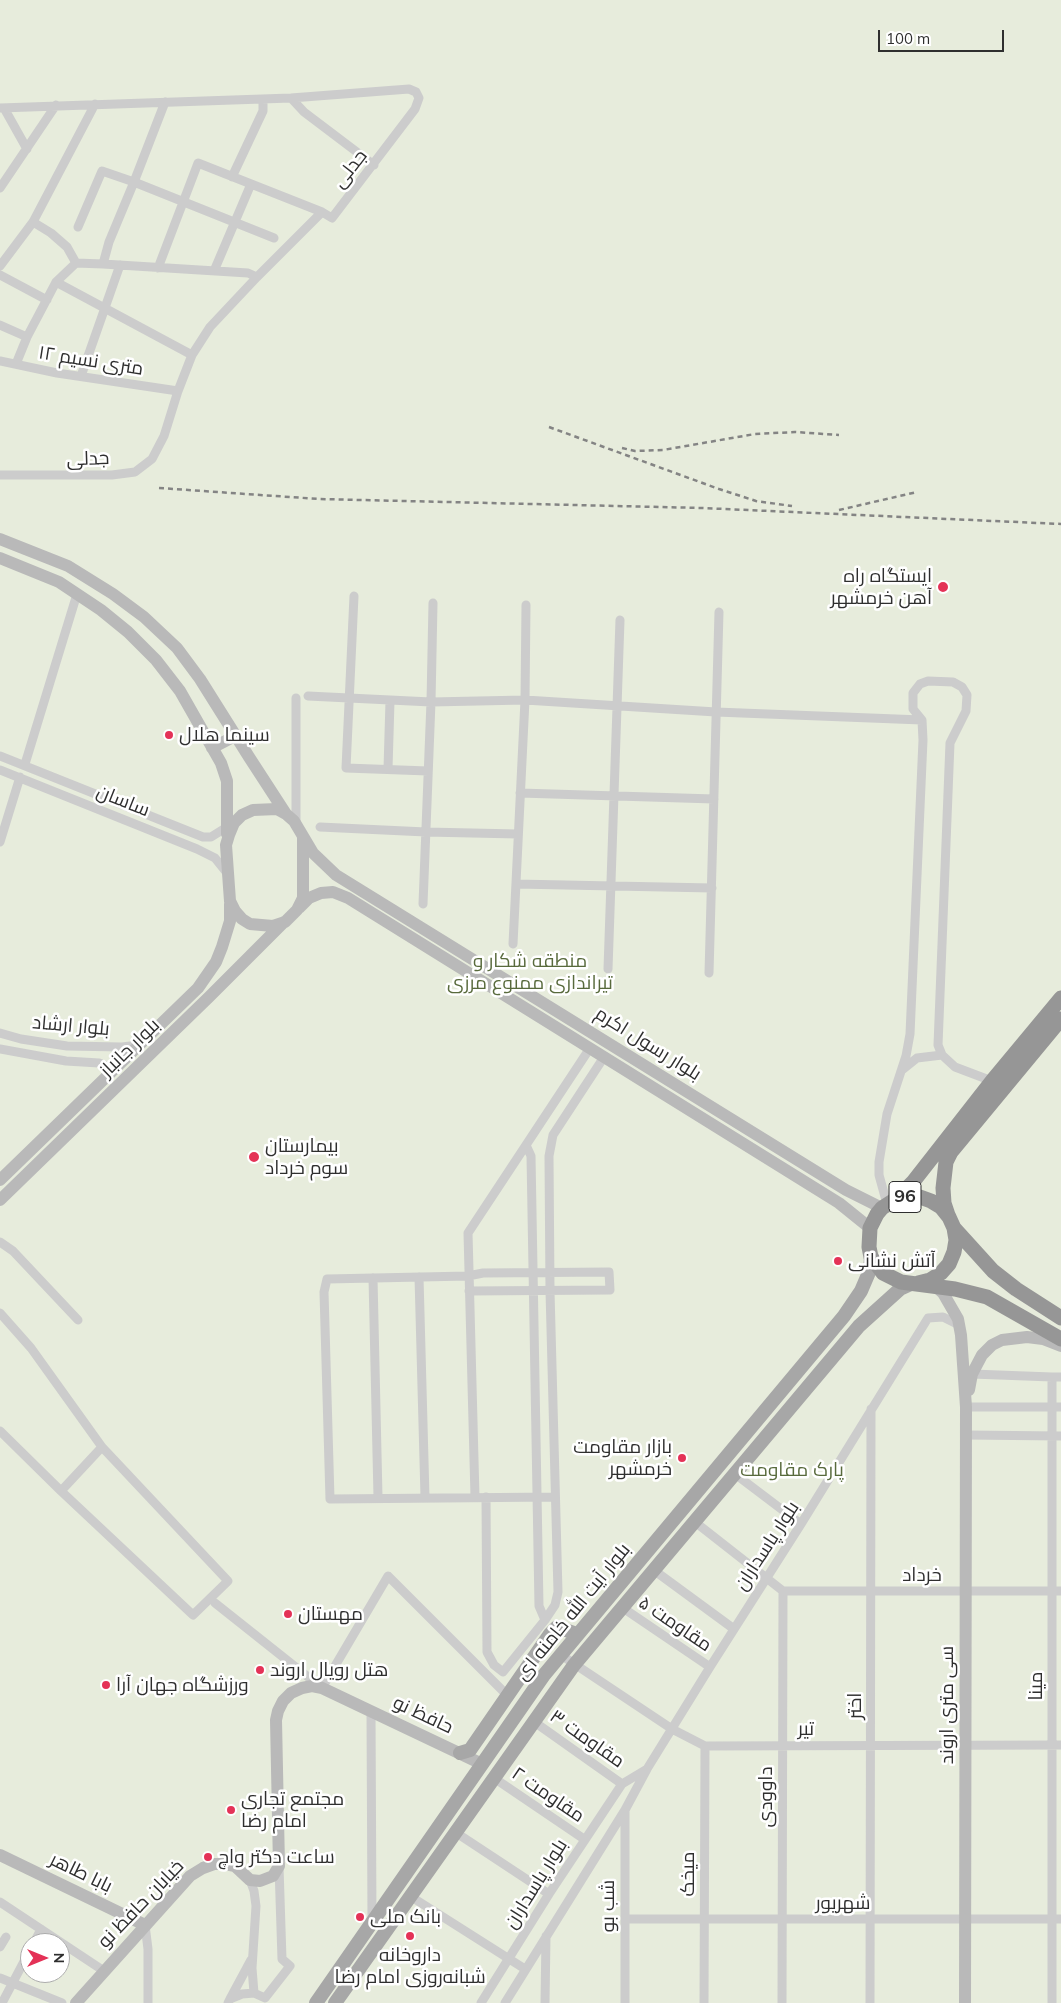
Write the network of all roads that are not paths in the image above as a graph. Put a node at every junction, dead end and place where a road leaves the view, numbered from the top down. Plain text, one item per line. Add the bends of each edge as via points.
1 (291, 98) junction
2 (263, 99) junction
3 (165, 102) junction
4 (95, 104) junction
5 (56, 105) junction
6 (2, 108) edge
7 (27, 149) junction
8 (374, 165) junction
9 (232, 177) junction
10 (134, 182) junction
11 (251, 184) junction
12 (0, 188) edge
13 (184, 203) junction
14 (322, 212) junction
15 (33, 222) junction
16 (234, 223) junction
17 (78, 227) dead end
18 (274, 238) dead end
19 (76, 263) junction
20 (103, 264) junction
21 (120, 265) junction
22 (0, 266) edge
23 (158, 268) junction
24 (214, 271) junction
25 (0, 275) edge
26 (257, 277) junction
27 (56, 282) junction
28 (47, 300) junction
29 (104, 308) junction
30 (0, 325) edge
31 (27, 337) junction
32 (192, 355) junction
33 (0, 361) edge
34 (16, 364) junction
35 (81, 376) junction
36 (178, 391) junction
37 (0, 475) edge
38 (0, 539) edge
39 (0, 558) edge
40 (77, 594) junction
41 (354, 596) dead end
42 (432, 603) dead end
43 (526, 605) dead end
44 (719, 612) dead end
45 (620, 620) dead end
46 (308, 696) dead end
47 (296, 698) dead end
48 (349, 699) junction
49 (390, 700) junction
50 (525, 700) junction
51 (431, 702) junction
52 (618, 706) junction
53 (716, 712) junction
54 (922, 720) junction
55 (235, 736) junction
56 (212, 748) junction
57 (0, 756) edge
58 (25, 764) junction
59 (388, 769) junction
60 (0, 770) edge
61 (428, 771) junction
62 (20, 777) junction
63 (520, 793) junction
64 (614, 796) junction
65 (714, 799) junction
66 (286, 814) junction
67 (296, 826) junction
68 (320, 826) dead end
69 (227, 828) junction
70 (426, 832) junction
71 (518, 834) junction
72 (303, 837) junction
73 (0, 842) edge
74 (226, 845) junction
75 (228, 873) junction
76 (516, 884) junction
77 (611, 886) junction
78 (712, 888) junction
79 (230, 901) junction
80 (423, 904) dead end
81 (297, 910) junction
82 (285, 922) junction
83 (513, 944) dead end
84 (608, 969) dead end
85 (708, 973) dead end
86 (1061, 998) edge
87 (1061, 1019) edge
88 (581, 1026) junction
89 (0, 1034) edge
90 (573, 1038) junction
91 (139, 1044) junction
92 (590, 1048) junction
93 (0, 1049) edge
94 (942, 1055) junction
95 (604, 1057) junction
96 (902, 1070) junction
97 (573, 1074) junction
98 (108, 1075) junction
99 (992, 1081) junction
100 (586, 1084) junction
101 (526, 1145) junction
102 (531, 1156) junction
103 (549, 1156) junction
104 (0, 1180) edge
105 (0, 1200) edge
106 (888, 1204) junction
107 (951, 1222) junction
108 (870, 1228) junction
109 (0, 1242) edge
110 (871, 1257) junction
111 (533, 1272) junction
112 (550, 1272) junction
113 (468, 1276) junction
114 (419, 1277) junction
115 (373, 1278) junction
116 (915, 1284) junction
117 (934, 1285) junction
118 (469, 1291) junction
119 (534, 1291) junction
120 (550, 1291) junction
121 (0, 1313) edge
122 (1061, 1318) edge
123 (78, 1320) dead end
124 (959, 1325) junction
125 (1061, 1339) edge
126 (1061, 1346) edge
127 (972, 1374) junction
128 (1057, 1377) edge
129 (536, 1398) junction
130 (553, 1398) junction
131 (966, 1407) junction
132 (1057, 1407) edge
133 (871, 1409) junction
134 (0, 1431) edge
135 (966, 1435) junction
136 (1057, 1436) edge
137 (102, 1447) junction
138 (736, 1474) junction
139 (62, 1491) junction
140 (378, 1497) junction
141 (425, 1497) junction
142 (475, 1497) junction
143 (486, 1497) junction
144 (538, 1497) junction
145 (555, 1497) junction
146 (695, 1522) junction
147 (801, 1524) junction
148 (655, 1571) junction
149 (766, 1576) junction
150 (783, 1591) junction
151 (872, 1591) junction
152 (965, 1591) junction
153 (1056, 1591) edge
154 (215, 1603) dead end
155 (623, 1608) junction
156 (545, 1620) junction
157 (734, 1629) junction
158 (577, 1634) junction
159 (561, 1654) junction
160 (574, 1665) junction
161 (710, 1667) junction
162 (322, 1688) junction
163 (508, 1696) junction
164 (371, 1712) junction
165 (533, 1722) junction
166 (672, 1730) junction
167 (871, 1745) junction
168 (965, 1745) junction
169 (1057, 1745) edge
170 (705, 1746) junction
171 (783, 1746) junction
172 (460, 1753) junction
173 (482, 1764) junction
174 (648, 1769) junction
175 (494, 1778) junction
176 (622, 1784) junction
177 (625, 1810) junction
178 (455, 1832) junction
179 (584, 1839) junction
180 (0, 1855) edge
181 (279, 1866) junction
182 (250, 1880) junction
183 (549, 1894) junction
184 (410, 1896) junction
185 (0, 1902) edge
186 (625, 1919) junction
187 (704, 1919) junction
188 (782, 1919) junction
189 (871, 1919) junction
190 (1057, 1919) edge
191 (965, 1920) junction
192 (372, 1922) junction
193 (145, 1924) junction
194 (41, 1929) junction
195 (39, 1933) edge
196 (546, 1934) junction
197 (6, 1936) dead end
198 (0, 1947) edge
199 (255, 1950) junction
200 (508, 1959) junction
201 (20, 1969) edge
202 (525, 1969) junction
203 (104, 1971) junction
204 (0, 1978) edge
205 (13, 1983) junction
206 (254, 1993) junction
207 (229, 2001) edge
208 (2, 2003) edge
209 (62, 2003) edge
210 (76, 2003) edge
211 (148, 2003) edge
212 (316, 2003) edge
213 (335, 2003) edge
214 (481, 2003) edge
215 (505, 2003) edge
216 (545, 2003) edge
217 (625, 2003) edge
218 (704, 2003) edge
219 (782, 2003) edge
220 (870, 2003) edge
221 (965, 2003) edge
222 (1052, 2003) edge

1 - 2 street, جدلی
1 - 8 street via 304,112
1 - 8 street, جدلی via 409,89 416,92 419,98 416,109
2 - 3 street, جدلی
2 - 9 street via 262,111
3 - 4 street, جدلی
3 - 10 street
4 - 5 street, جدلی
4 - 15 street
5 - 6 street, جدلی
5 - 7 street
6 - 7 street
7 - 12 street
8 - 14 street, جدلی via 332,218
9 - 11 street
9 - 13 street via 198,163
10 - 13 street
10 - 17 street via 102,171
10 - 20 street
11 - 14 street
11 - 16 street
13 - 16 street
13 - 23 street
14 - 26 street, جدلی
15 - 19 street via 67,247
15 - 22 street
16 - 18 street
16 - 24 street
19 - 20 street
19 - 27 street
20 - 21 street
21 - 23 street
21 - 29 street
23 - 24 street
24 - 26 street via 248,273
25 - 28 street
26 - 32 street, جدلی via 210,327
27 - 28 street
27 - 29 street
28 - 31 street
29 - 32 street
29 - 35 street
30 - 31 street
31 - 34 street
32 - 36 street, جدلی
33 - 34 street, ۱۲ متری نسیم
34 - 35 street, ۱۲ متری نسیم
35 - 36 street, ۱۲ متری نسیم
36 - 37 street, جدلی via 164,436 152,459 135,472 71,477
38 - 55 main road via 68,566 144,617 177,648
39 - 40 main road via 59,582
40 - 56 main road via 128,632 156,660 180,691
40 - 58 street
41 - 48 street
42 - 51 street
43 - 50 street
44 - 53 street
45 - 52 street
46 - 48 street
47 - 67 street
48 - 49 street
48 - 59 street via 346,768
49 - 51 street
49 - 59 street
50 - 51 street
50 - 52 street
50 - 63 street
51 - 61 street
52 - 53 street
52 - 64 street
53 - 54 street
53 - 65 street
54 - 94 street via 913,709 913,693 920,684 928,681 953,682 962,687 967,695 966,711 950,743 938,1030
54 - 96 street via 910,1034
55 - 56 main road
55 - 66 main road
56 - 69 main road via 227,781
57 - 58 street, ساسان
58 - 69 street, ساسان via 203,837 211,837
59 - 61 street
60 - 62 street, ساسان
61 - 70 street
62 - 73 street
62 - 75 street, ساسان via 197,849 215,858
63 - 64 street
63 - 71 street
64 - 65 street
64 - 77 street
65 - 78 street
66 - 67 main road
66 - 74 main road via 277,809 263,808 242,815 234,823
67 - 72 main road
68 - 70 street
69 - 74 main road
70 - 71 street
70 - 80 street
71 - 76 street
72 - 81 main road via 303,898
72 - 88 main road, بلوار رسول اکرم via 313,853 336,875
74 - 75 main road
75 - 79 main road
76 - 77 street
76 - 83 street
77 - 78 street
77 - 84 street
78 - 85 street
79 - 82 main road via 235,911 250,924 273,926
79 - 91 main road, بلوار جانباز via 227,933 210,972 198,988
81 - 82 main road
81 - 90 main road, بلوار رسول اکرم via 309,898 321,893 333,892 348,898
82 - 105 main road, بلوار جانباز
86 - 99 highway, 96
87 - 107 highway, 96 via 951,1152 946,1162 943,1188
88 - 90 main road
88 - 106 main road, بلوار رسول اکرم via 846,1190
89 - 91 street, بلوار ارشاد via 67,1046 122,1047
90 - 92 main road, بلوار رسول اکرم
91 - 98 main road, بلوار جانباز
92 - 95 main road, بلوار رسول اکرم
92 - 97 street
93 - 98 street, بلوار ارشاد via 66,1061 99,1062
94 - 96 street via 917,1058
94 - 99 street via 955,1067
95 - 100 street
95 - 108 main road, بلوار رسول اکرم via 839,1203
96 - 106 street via 887,1114 879,1162 879,1175
97 - 100 street
97 - 101 street
98 - 104 main road, بلوار جانباز
99 - 106 highway, 96 via 913,1182
100 - 103 street via 553,1135
101 - 102 street
101 - 113 street via 468,1234
102 - 103 street
102 - 111 street
103 - 112 street
106 - 107 highway, 96 via 908,1196 925,1199 941,1207
106 - 108 highway, 96 via 872,1221
107 - 116 highway, 96 via 956,1240 949,1264 930,1280
107 - 122 highway, 96 via 993,1271
108 - 110 highway, 96
109 - 123 street via 13,1250
110 - 116 highway via 891,1279
110 - 158 main road, بلوار آیت الله خامنه ای via 870,1270 861,1291 844,1316
111 - 112 street
111 - 113 street
111 - 119 street
112 - 120 street
112 - 120 street via 609,1272 610,1290
113 - 114 street
113 - 118 street
114 - 115 street
114 - 141 street
115 - 140 street
115 - 140 street via 327,1279 324,1292 330,1499
116 - 117 highway
116 - 138 main road, بلوار آیت الله خامنه ای via 900,1289 859,1326
117 - 124 main road via 950,1305
117 - 125 highway via 988,1298
118 - 119 street
118 - 142 street
119 - 120 street
119 - 129 street
120 - 130 street
121 - 137 street via 31,1348
124 - 131 main road
124 - 133 street, بلوار پاسداران via 943,1317 928,1318
126 - 127 main road via 1027,1337 1002,1340 982,1355
127 - 128 street
127 - 131 main road
128 - 132 street, مینا
129 - 130 street
129 - 144 street
130 - 145 street
131 - 132 street
131 - 135 main road, سی متری اروند
132 - 136 street, مینا
133 - 147 street, بلوار پاسداران
133 - 151 street, اختر
134 - 139 street
135 - 136 street
135 - 152 main road, سی متری اروند
136 - 153 street, مینا
137 - 139 street
137 - 139 street via 228,1581 193,1615
138 - 146 main road, بلوار آیت الله خامنه ای
138 - 147 street
140 - 141 street
141 - 142 street
142 - 143 street
143 - 144 street
143 - 156 street via 487,1652 494,1665 504,1672
144 - 145 street
144 - 156 street via 538,1606
145 - 156 street via 558,1592 555,1605
146 - 148 main road, بلوار آیت الله خامنه ای
146 - 149 street
147 - 149 street, بلوار پاسداران
148 - 155 main road, بلوار آیت الله خامنه ای
148 - 157 street
149 - 150 street
149 - 157 street, بلوار پاسداران
150 - 151 street, خرداد
150 - 171 street, داوودی
151 - 152 street, خرداد
151 - 167 street, اختر
152 - 153 street, خرداد
152 - 168 main road, سی متری اروند
153 - 169 street, مینا
154 - 162 street
155 - 160 main road, بلوار آیت الله خامنه ای
155 - 161 street, مقاومت ۵
157 - 161 street, بلوار پاسداران
158 - 159 main road, بلوار آیت الله خامنه ای
158 - 163 main road via 557,1627
159 - 160 street, تیر
159 - 173 main road, بلوار آیت الله خامنه ای
160 - 165 main road, بلوار آیت الله خامنه ای
160 - 166 street, تیر
161 - 166 street, بلوار پاسداران
162 - 163 street via 388,1576
162 - 164 main road, حافظ نو
162 - 181 main road via 312,1686 291,1693 278,1711
163 - 172 main road via 470,1750
164 - 172 main road, حافظ نو
164 - 192 street
165 - 175 main road, بلوار آیت الله خامنه ای
165 - 176 street, مقاومت ۳
166 - 170 street, تیر
166 - 174 street, بلوار پاسداران
167 - 168 street, تیر
167 - 171 street, تیر
167 - 189 street, اختر
168 - 169 street, تیر
168 - 191 main road, سی متری اروند
169 - 190 street, مینا
170 - 171 street, تیر
170 - 187 street, میخک
171 - 188 street, داوودی
172 - 173 main road, حافظ نو
173 - 192 main road, بلوار آیت الله خامنه ای
174 - 176 street, بلوار پاسداران
174 - 177 street, بلوار پاسداران
175 - 178 main road, بلوار آیت الله خامنه ای
175 - 179 street, مقاومت ۲
176 - 179 street, بلوار پاسداران
177 - 186 street, شب بو
177 - 196 street, بلوار پاسداران
178 - 183 street
178 - 184 main road, بلوار آیت الله خامنه ای
179 - 183 street, بلوار پاسداران
180 - 193 main road, بابا طاهر
181 - 182 main road via 267,1879
181 - 206 street via 282,1959 290,1966 265,1998
182 - 193 main road, خیابان حافظ نو via 235,1866 214,1864 203,1868 181,1884
182 - 199 street via 256,1906
183 - 200 street, بلوار پاسداران
184 - 200 street
184 - 213 main road, بلوار آیت الله خامنه ای
185 - 194 street
186 - 187 street, شهریور
186 - 217 street, شب بو
187 - 188 street, شهریور
187 - 218 street, میخک
188 - 189 street, شهریور
188 - 219 street, داوودی
189 - 191 street, شهریور
189 - 220 street, اختر
190 - 191 street, شهریور
190 - 222 street, مینا
191 - 221 main road, سی متری اروند
192 - 212 main road, بلوار آیت الله خامنه ای
193 - 203 main road, خیابان حافظ نو
193 - 211 street
194 - 195 street
194 - 203 street
196 - 202 street, بلوار پاسداران
196 - 216 street
197 - 198 street
199 - 206 street via 252,1968
199 - 207 street
200 - 202 street
200 - 214 street, بلوار پاسداران
201 - 205 street
202 - 215 street, بلوار پاسداران
203 - 210 main road, خیابان حافظ نو
204 - 205 street
205 - 208 street
205 - 209 street
206 - 207 street via 242,1994

